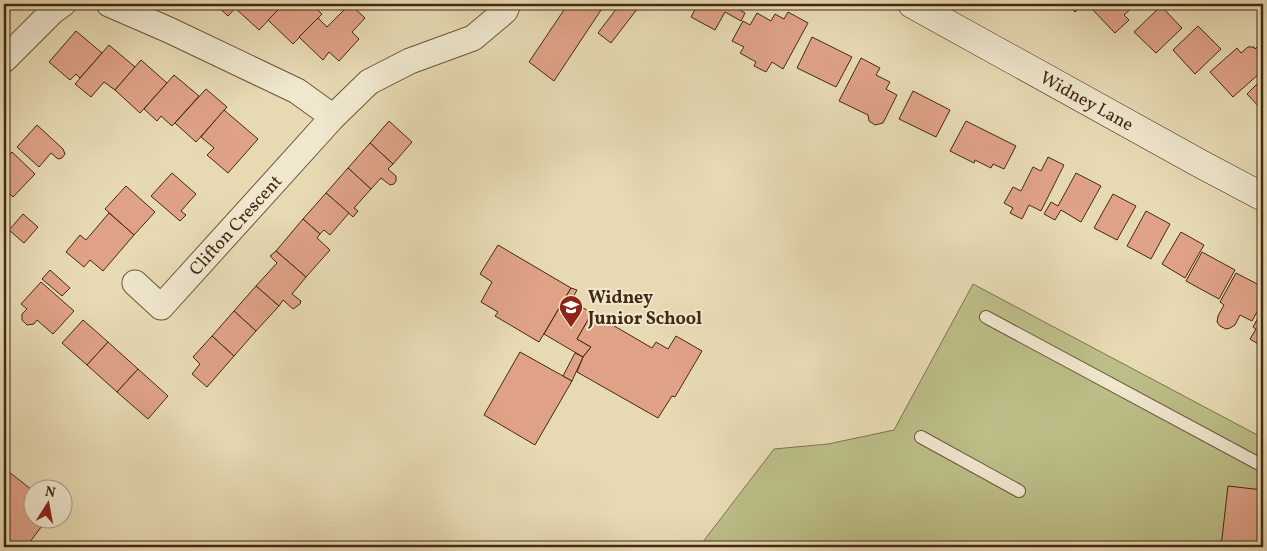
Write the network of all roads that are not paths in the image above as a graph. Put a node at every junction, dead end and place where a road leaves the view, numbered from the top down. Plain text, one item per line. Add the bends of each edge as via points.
1 (63, 4) edge
2 (110, 4) edge
3 (508, 4) edge
4 (912, 4) edge
5 (4, 60) edge
6 (333, 117) junction
7 (1263, 196) edge
8 (135, 283) dead end
9 (986, 317) dead end
10 (921, 437) dead end
11 (1263, 466) edge
12 (1019, 491) dead end

1 - 5 street
2 - 6 street via 298,91
3 - 6 street, Clifton Crescent via 505,11 473,38 410,61 369,82
4 - 7 street, Widney Lane
6 - 8 street, Clifton Crescent via 161,307
9 - 11 lane
10 - 12 lane

